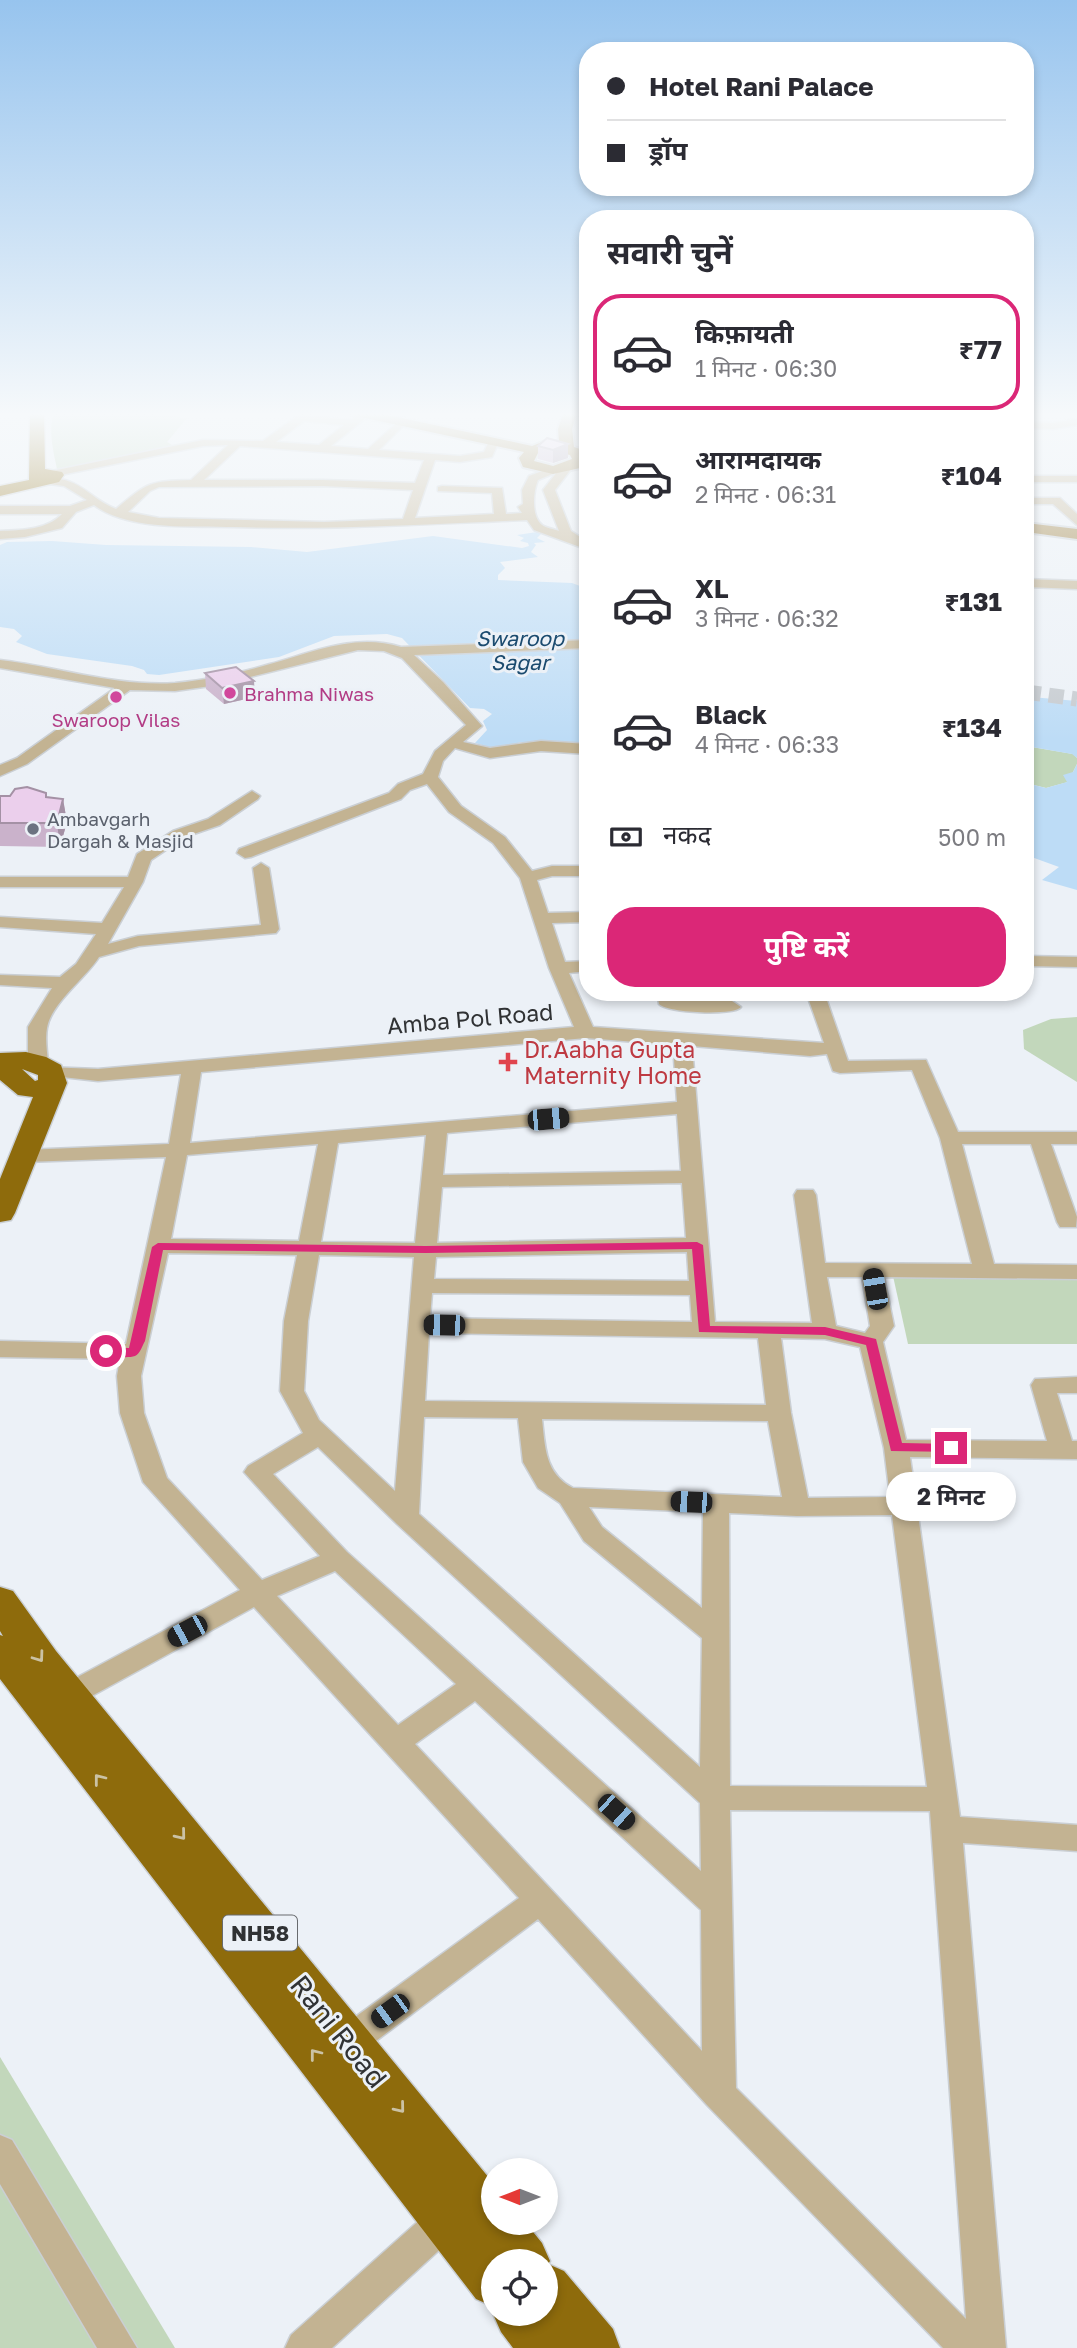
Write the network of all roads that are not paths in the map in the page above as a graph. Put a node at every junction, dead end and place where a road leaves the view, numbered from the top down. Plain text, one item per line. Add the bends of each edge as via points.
1 (62, 521) edge
2 (153, 521) edge
3 (409, 521) edge
4 (533, 521) edge
5 (561, 521) edge
6 (407, 523) joint
7 (1034, 529) edge
8 (1077, 534) edge
9 (0, 535) edge
10 (579, 543) edge
11 (579, 544) edge
12 (1034, 583) edge
13 (1077, 585) edge
14 (579, 645) edge
15 (402, 651) junction
16 (0, 664) edge
17 (128, 685) junction
18 (451, 743) junction
19 (579, 748) edge
20 (0, 771) edge
21 (430, 777) junction
22 (252, 796) dead end
23 (246, 853) dead end
24 (261, 868) dead end
25 (579, 872) edge
26 (528, 877) junction
27 (0, 882) edge
28 (135, 882) junction
29 (579, 917) edge
30 (540, 918) junction
31 (0, 922) edge
32 (108, 929) junction
33 (93, 953) junction
34 (1034, 961) edge
35 (1077, 962) edge
36 (579, 967) edge
37 (558, 968) junction
38 (0, 980) edge
39 (64, 982) junction
40 (668, 1001) edge
41 (716, 1001) edge
42 (732, 1001) edge
43 (818, 1001) edge
44 (586, 1032) junction
45 (681, 1040) junction
46 (734, 1043) junction
47 (3, 1061) edge
48 (840, 1066) junction
49 (192, 1068) junction
50 (42, 1076) junction
51 (687, 1107) junction
52 (437, 1128) junction
53 (329, 1138) junction
54 (950, 1138) junction
55 (1077, 1138) edge
56 (1039, 1139) junction
57 (178, 1150) junction
58 (13, 1162) edge
59 (692, 1177) junction
60 (432, 1181) junction
61 (805, 1195) dead end
62 (0, 1213) edge
63 (1068, 1222) dead end
64 (697, 1245) junction
65 (158, 1247) junction
66 (309, 1248) junction
67 (426, 1250) junction
68 (815, 1270) junction
69 (872, 1270) junction
70 (985, 1272) junction
71 (1077, 1272) edge
72 (422, 1286) junction
73 (701, 1287) junction
74 (418, 1325) junction
75 (704, 1329) junction
76 (825, 1331) junction
77 (769, 1332) junction
78 (871, 1342) junction
79 (0, 1349) edge
80 (133, 1352) junction
81 (1077, 1385) edge
82 (413, 1409) junction
83 (529, 1410) junction
84 (779, 1413) junction
85 (320, 1434) junction
86 (896, 1448) junction
87 (1069, 1450) edge
88 (569, 1497) junction
89 (716, 1503) junction
90 (904, 1506) junction
91 (797, 1507) junction
92 (407, 1517) junction
93 (338, 1559) junction
94 (257, 1593) junction
95 (0, 1601) edge
96 (716, 1634) junction
97 (0, 1650) edge
98 (476, 1685) junction
99 (69, 1695) junction
100 (395, 1743) junction
101 (715, 1798) junction
102 (945, 1814) junction
103 (1077, 1838) edge
104 (540, 1900) junction
105 (716, 1904) junction
106 (348, 2042) junction
107 (719, 2094) junction
108 (0, 2152) edge
109 (446, 2220) junction
110 (514, 2249) edge
111 (481, 2264) edge
112 (558, 2304) edge
113 (529, 2326) edge
114 (118, 2348) edge
115 (304, 2348) edge
116 (546, 2348) edge
117 (594, 2348) edge
118 (969, 2348) edge
119 (987, 2348) edge

1 - 9 street via 25,533
2 - 6 street via 269,526
3 - 6 street
4 - 11 street via 538,527
5 - 10 street via 566,533
7 - 8 main road
12 - 13 street
14 - 15 street
15 - 17 street via 363,645 334,648 214,680 174,687
15 - 18 street via 475,726
16 - 17 street
17 - 20 street
18 - 19 street via 489,752 541,746
18 - 21 street via 431,765
21 - 23 street via 404,786 395,796
21 - 26 street via 455,809 499,840
22 - 28 street via 214,822 179,834 143,858
24 - 33 street via 270,929 138,941
25 - 26 street via 552,871
26 - 30 street
27 - 28 street
28 - 32 street
29 - 30 street
30 - 37 street
31 - 32 street
32 - 33 street
33 - 39 street via 83,968
34 - 35 street
36 - 37 street
37 - 44 street
38 - 39 street
39 - 50 street via 37,1027
40 - 41 street
42 - 46 street
43 - 48 street
44 - 45 street, Amba Pol Road
44 - 49 street, Amba Pol Road
45 - 46 street, Amba Pol Road
45 - 51 street
46 - 48 street, Amba Pol Road via 810,1050
47 - 50 highway via 10,1074
48 - 54 street, Amba Pol Road via 919,1064
49 - 50 street, Amba Pol Road
49 - 57 street
50 - 58 highway
51 - 52 street
51 - 59 street
52 - 53 street
52 - 60 street
53 - 57 street
53 - 66 street
54 - 56 street
54 - 70 street
55 - 56 street
56 - 63 street
57 - 58 street
57 - 65 street
58 - 62 highway
59 - 60 street
59 - 64 street
60 - 67 street
61 - 68 street
64 - 67 street
64 - 73 street
65 - 66 street
65 - 80 street
66 - 67 street
66 - 85 street via 296,1321 292,1391
67 - 72 street
68 - 69 street
68 - 76 street
69 - 70 street
69 - 78 street via 882,1326
70 - 71 street
72 - 73 street
72 - 74 street
73 - 75 street
74 - 75 street
74 - 82 street
75 - 77 street
76 - 77 street
76 - 78 street
77 - 84 street
78 - 86 street
79 - 80 street
80 - 94 street via 128,1384 136,1434 156,1482
81 - 87 street via 1043,1385
82 - 83 street
82 - 92 street
83 - 84 street
83 - 88 street via 536,1469 551,1490
84 - 91 street
85 - 92 street
85 - 93 street via 257,1472
86 - 87 street
86 - 90 street
88 - 89 street
88 - 96 street via 593,1534
89 - 91 street
89 - 96 street
90 - 91 street
90 - 102 street
92 - 101 street
93 - 94 street
93 - 98 street
94 - 99 street
94 - 100 street
95 -> 99 highway, Rani Road / NH58
96 - 101 street
109 -> 97 highway, NH58
98 - 100 street
98 - 105 street
99 -> 106 highway, Rani Road / NH58
100 - 104 street
101 - 102 street
101 - 105 street
102 - 103 street
102 - 119 street
104 - 106 street
104 - 107 street
105 - 107 street
106 -> 110 highway, Rani Road / NH58
107 - 118 street
108 - 114 street
109 - 111 highway, NH58
109 - 115 street
112 - 117 highway
113 - 116 highway

